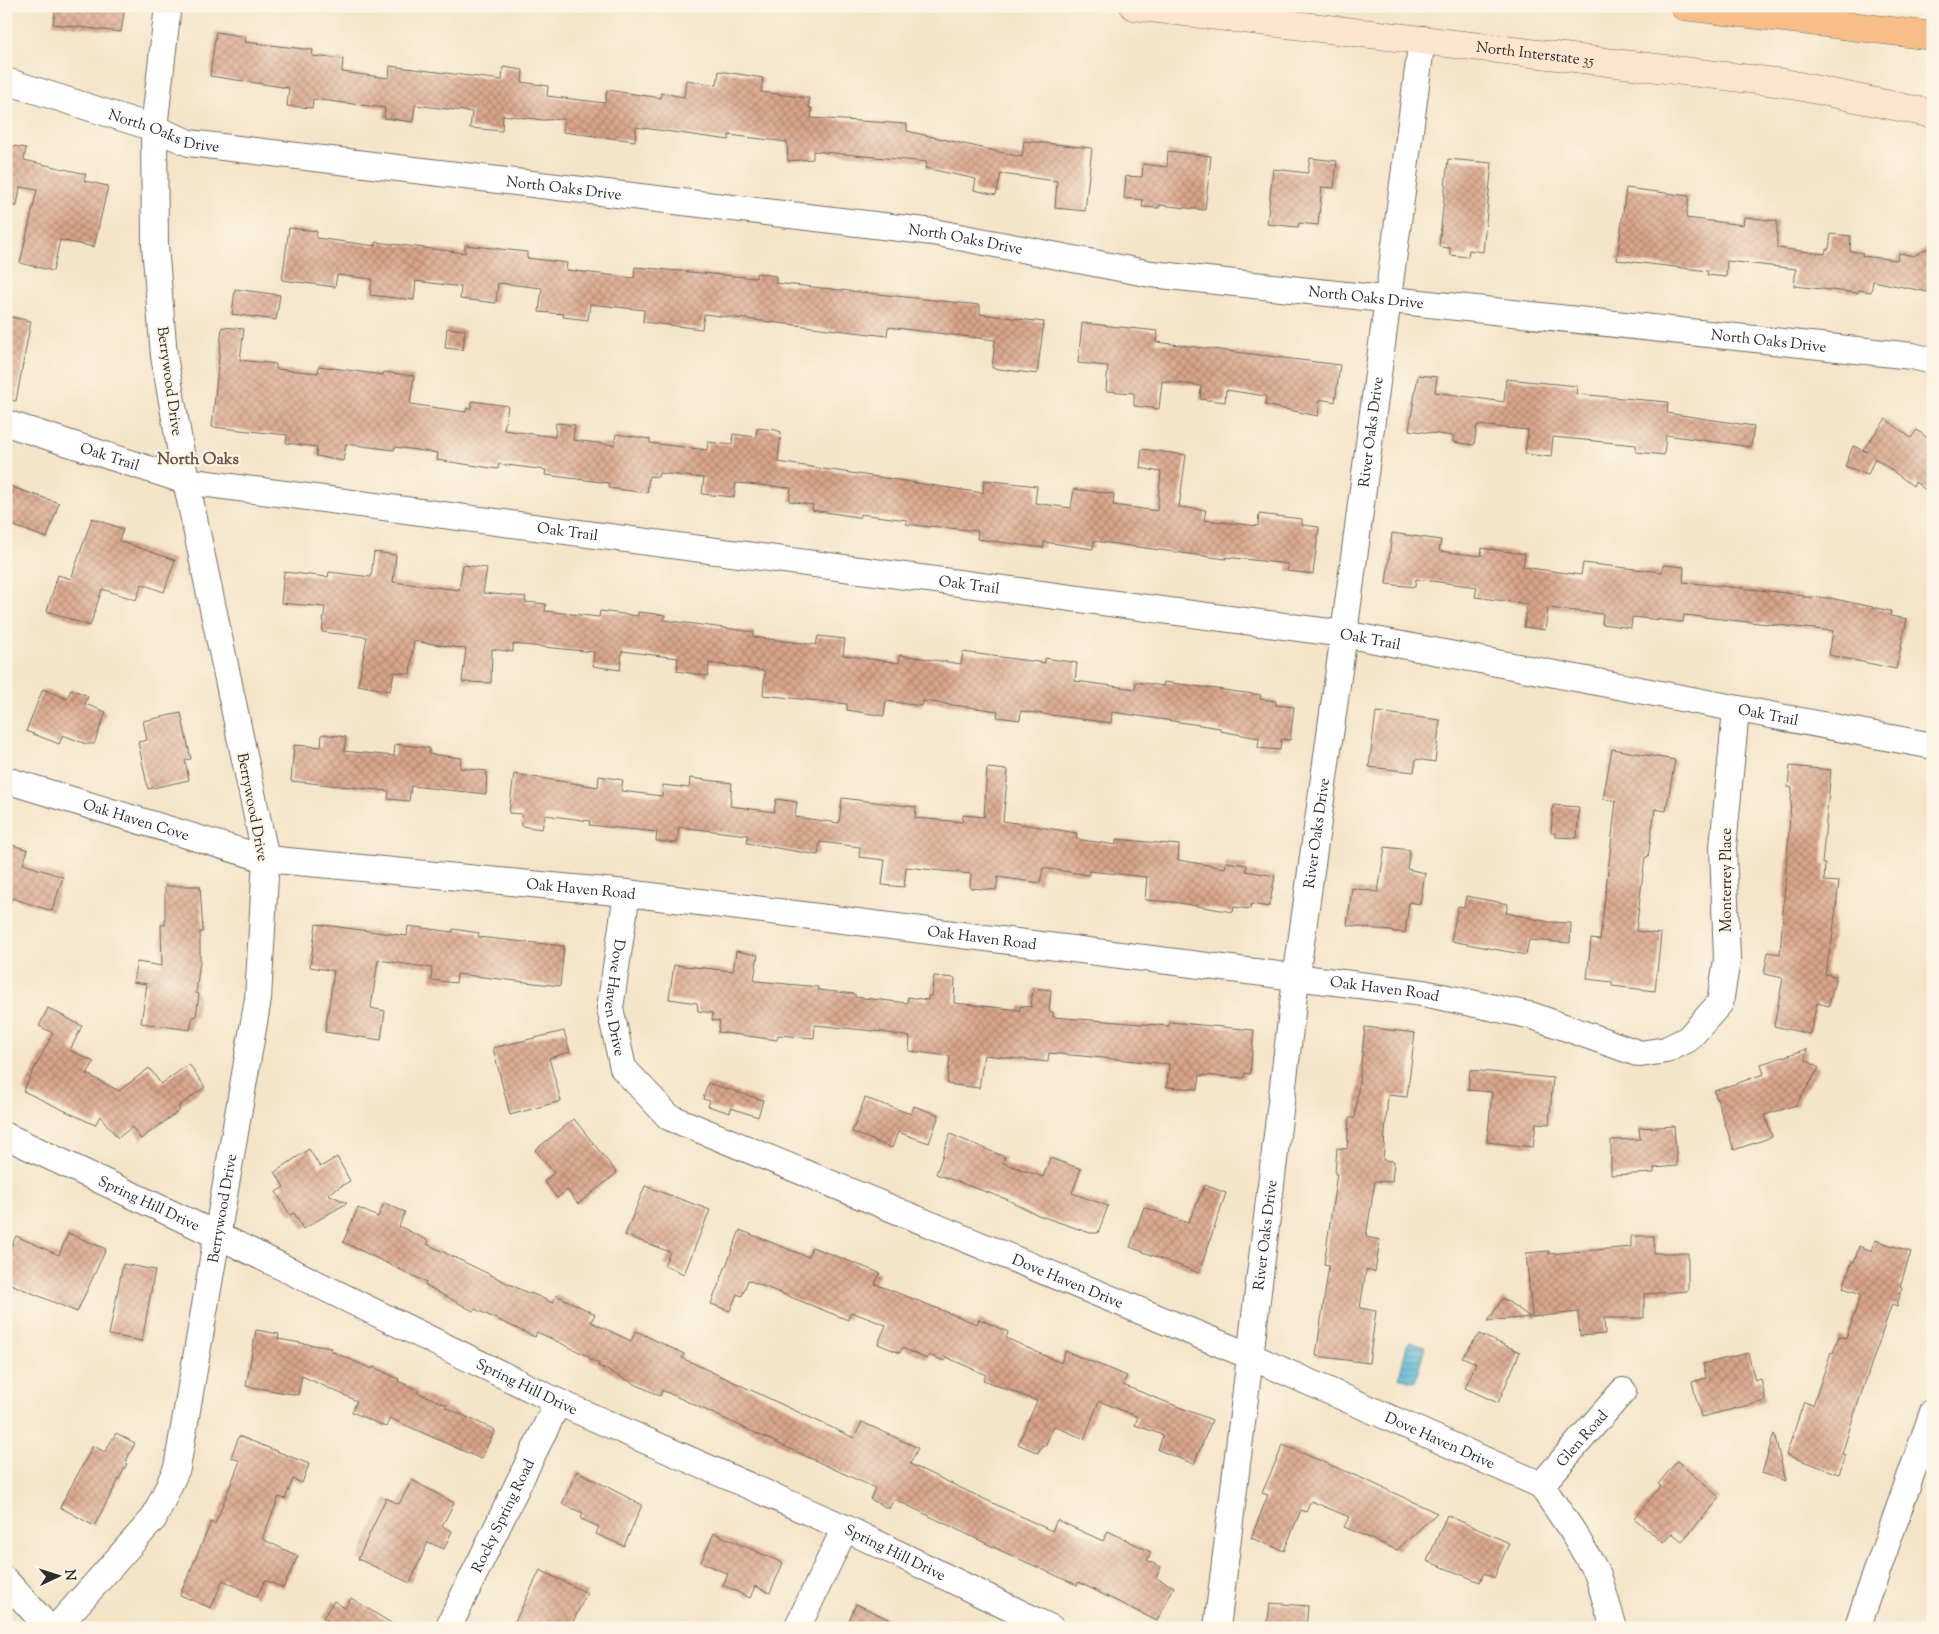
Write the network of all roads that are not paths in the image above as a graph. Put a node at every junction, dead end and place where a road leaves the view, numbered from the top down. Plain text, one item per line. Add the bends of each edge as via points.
1 (168, 6) edge
2 (1134, 6) edge
3 (1684, 6) edge
4 (1933, 36) edge
5 (1422, 39) junction
6 (6, 81) edge
7 (1933, 114) edge
8 (154, 128) junction
9 (1389, 299) junction
10 (1933, 361) edge
11 (6, 423) edge
12 (186, 482) junction
13 (1344, 634) junction
14 (1736, 710) junction
15 (1933, 746) edge
16 (6, 780) edge
17 (266, 859) junction
18 (627, 893) junction
19 (1296, 979) junction
20 (1688, 1039) joint
21 (6, 1136) edge
22 (217, 1235) junction
23 (1250, 1356) junction
24 (1623, 1391) dead end
25 (558, 1402) junction
26 (1933, 1412) edge
27 (1541, 1485) junction
28 (845, 1528) junction
29 (6, 1581) edge
30 (49, 1628) edge
31 (56, 1628) edge
32 (448, 1628) edge
33 (797, 1628) edge
34 (1051, 1628) edge
35 (1217, 1628) edge
36 (1614, 1628) edge
37 (1857, 1628) edge

1 - 8 street, Berrywood Drive
2 - 5 main road, North Interstate 35
3 - 4 highway
5 - 7 main road, North Interstate 35 via 1784,83
5 - 9 street, River Oaks Drive
6 - 8 street, North Oaks Drive
8 - 9 street, North Oaks Drive via 189,143 933,232 1151,274
8 - 12 street, Berrywood Drive via 155,245 163,346
9 - 10 street, North Oaks Drive via 1912,356
9 - 13 street, River Oaks Drive
11 - 12 street, Oak Trail
12 - 13 street, Oak Trail
12 - 17 street, Berrywood Drive
13 - 14 street, Oak Trail
13 - 19 street, River Oaks Drive
14 - 15 street, Oak Trail
14 - 20 street, Monterrey Place via 1723,847 1727,960 1720,1003
16 - 17 street, Oak Haven Cove
17 - 18 street, Oak Haven Road
17 - 22 street, Berrywood Drive via 258,1000
18 - 19 street, Oak Haven Road
18 - 23 street, Dove Haven Drive via 610,1008 623,1068 669,1117
19 - 20 street, Oak Haven Road via 1423,993 1533,1016 1640,1054 1666,1050
19 - 23 street, River Oaks Drive
21 - 22 street, Spring Hill Drive
22 - 25 street, Spring Hill Drive
22 - 31 street, Berrywood Drive via 177,1468 154,1518
23 - 27 street, Dove Haven Drive
23 - 35 street, River Oaks Drive
24 - 27 street, Glen Road
25 - 28 street, Spring Hill Drive
25 - 32 street, Rocky Spring Road
26 - 37 street
27 - 36 street via 1598,1575
28 - 33 street
28 - 34 street, Spring Hill Drive
29 - 30 street

